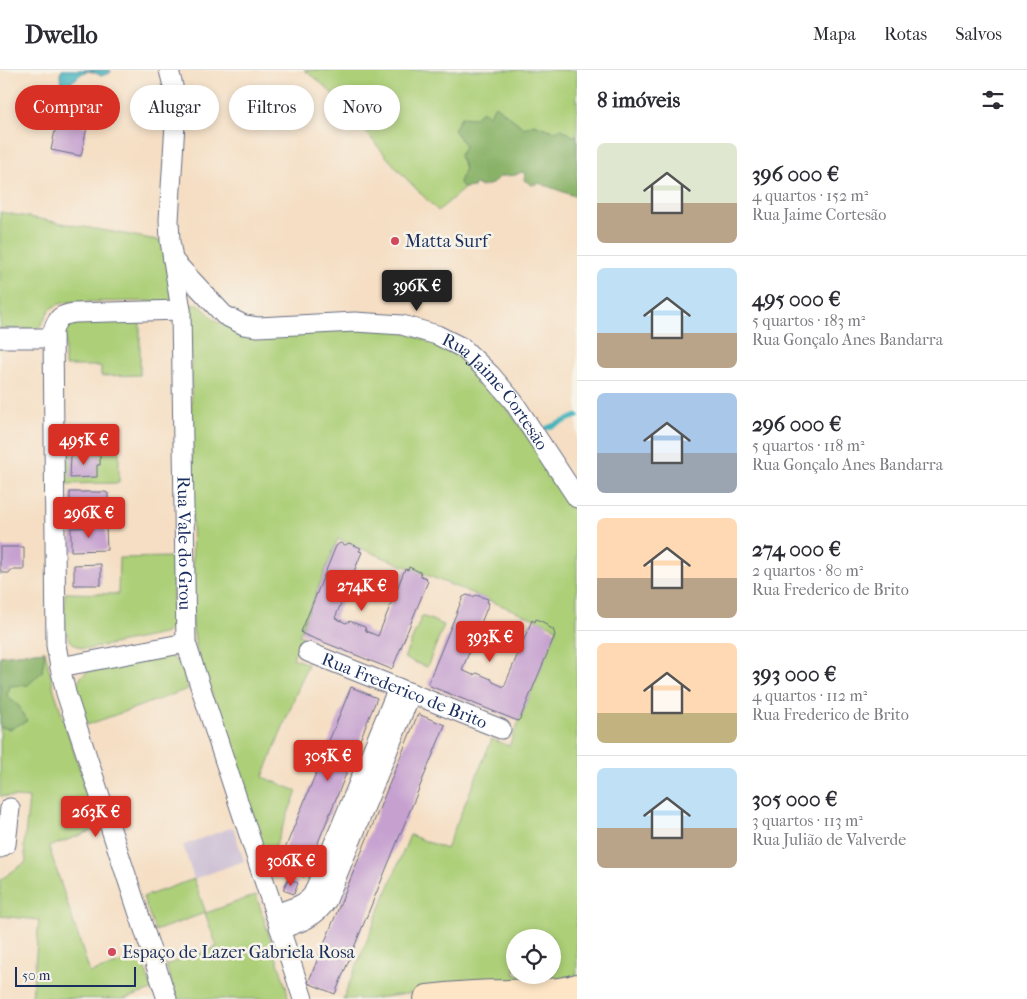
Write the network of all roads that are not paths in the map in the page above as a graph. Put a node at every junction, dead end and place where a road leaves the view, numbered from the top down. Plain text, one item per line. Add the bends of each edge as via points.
1 (169, 70) edge
2 (174, 260) junction
3 (181, 310) junction
4 (0, 338) edge
5 (53, 338) junction
6 (577, 498) edge
7 (186, 643) junction
8 (308, 652) dead end
9 (60, 668) junction
10 (404, 690) junction
11 (501, 730) dead end
12 (10, 808) dead end
13 (0, 848) edge
14 (277, 922) junction
15 (577, 988) edge
16 (167, 999) edge
17 (303, 999) edge
18 (428, 999) edge

1 - 2 street, Rua Vale do Grou via 175,103 169,220
2 - 3 street, Rua Vale do Grou
2 - 6 street, Rua Jaime Cortesão via 224,315 244,325 355,322 402,325 437,335 463,348 513,401
3 - 5 street via 63,315 56,322
3 - 7 street, Rua Vale do Grou
4 - 5 street
5 - 9 street via 56,645
7 - 9 street
7 - 14 street, Rua Vale do Grou
8 - 10 street, Rua Frederico de Brito
9 - 16 street
10 - 11 street, Rua Frederico de Brito
10 - 14 street via 327,900 311,916
12 - 13 street via 6,844
14 - 17 street, Rua Vale do Grou
15 - 18 main road

